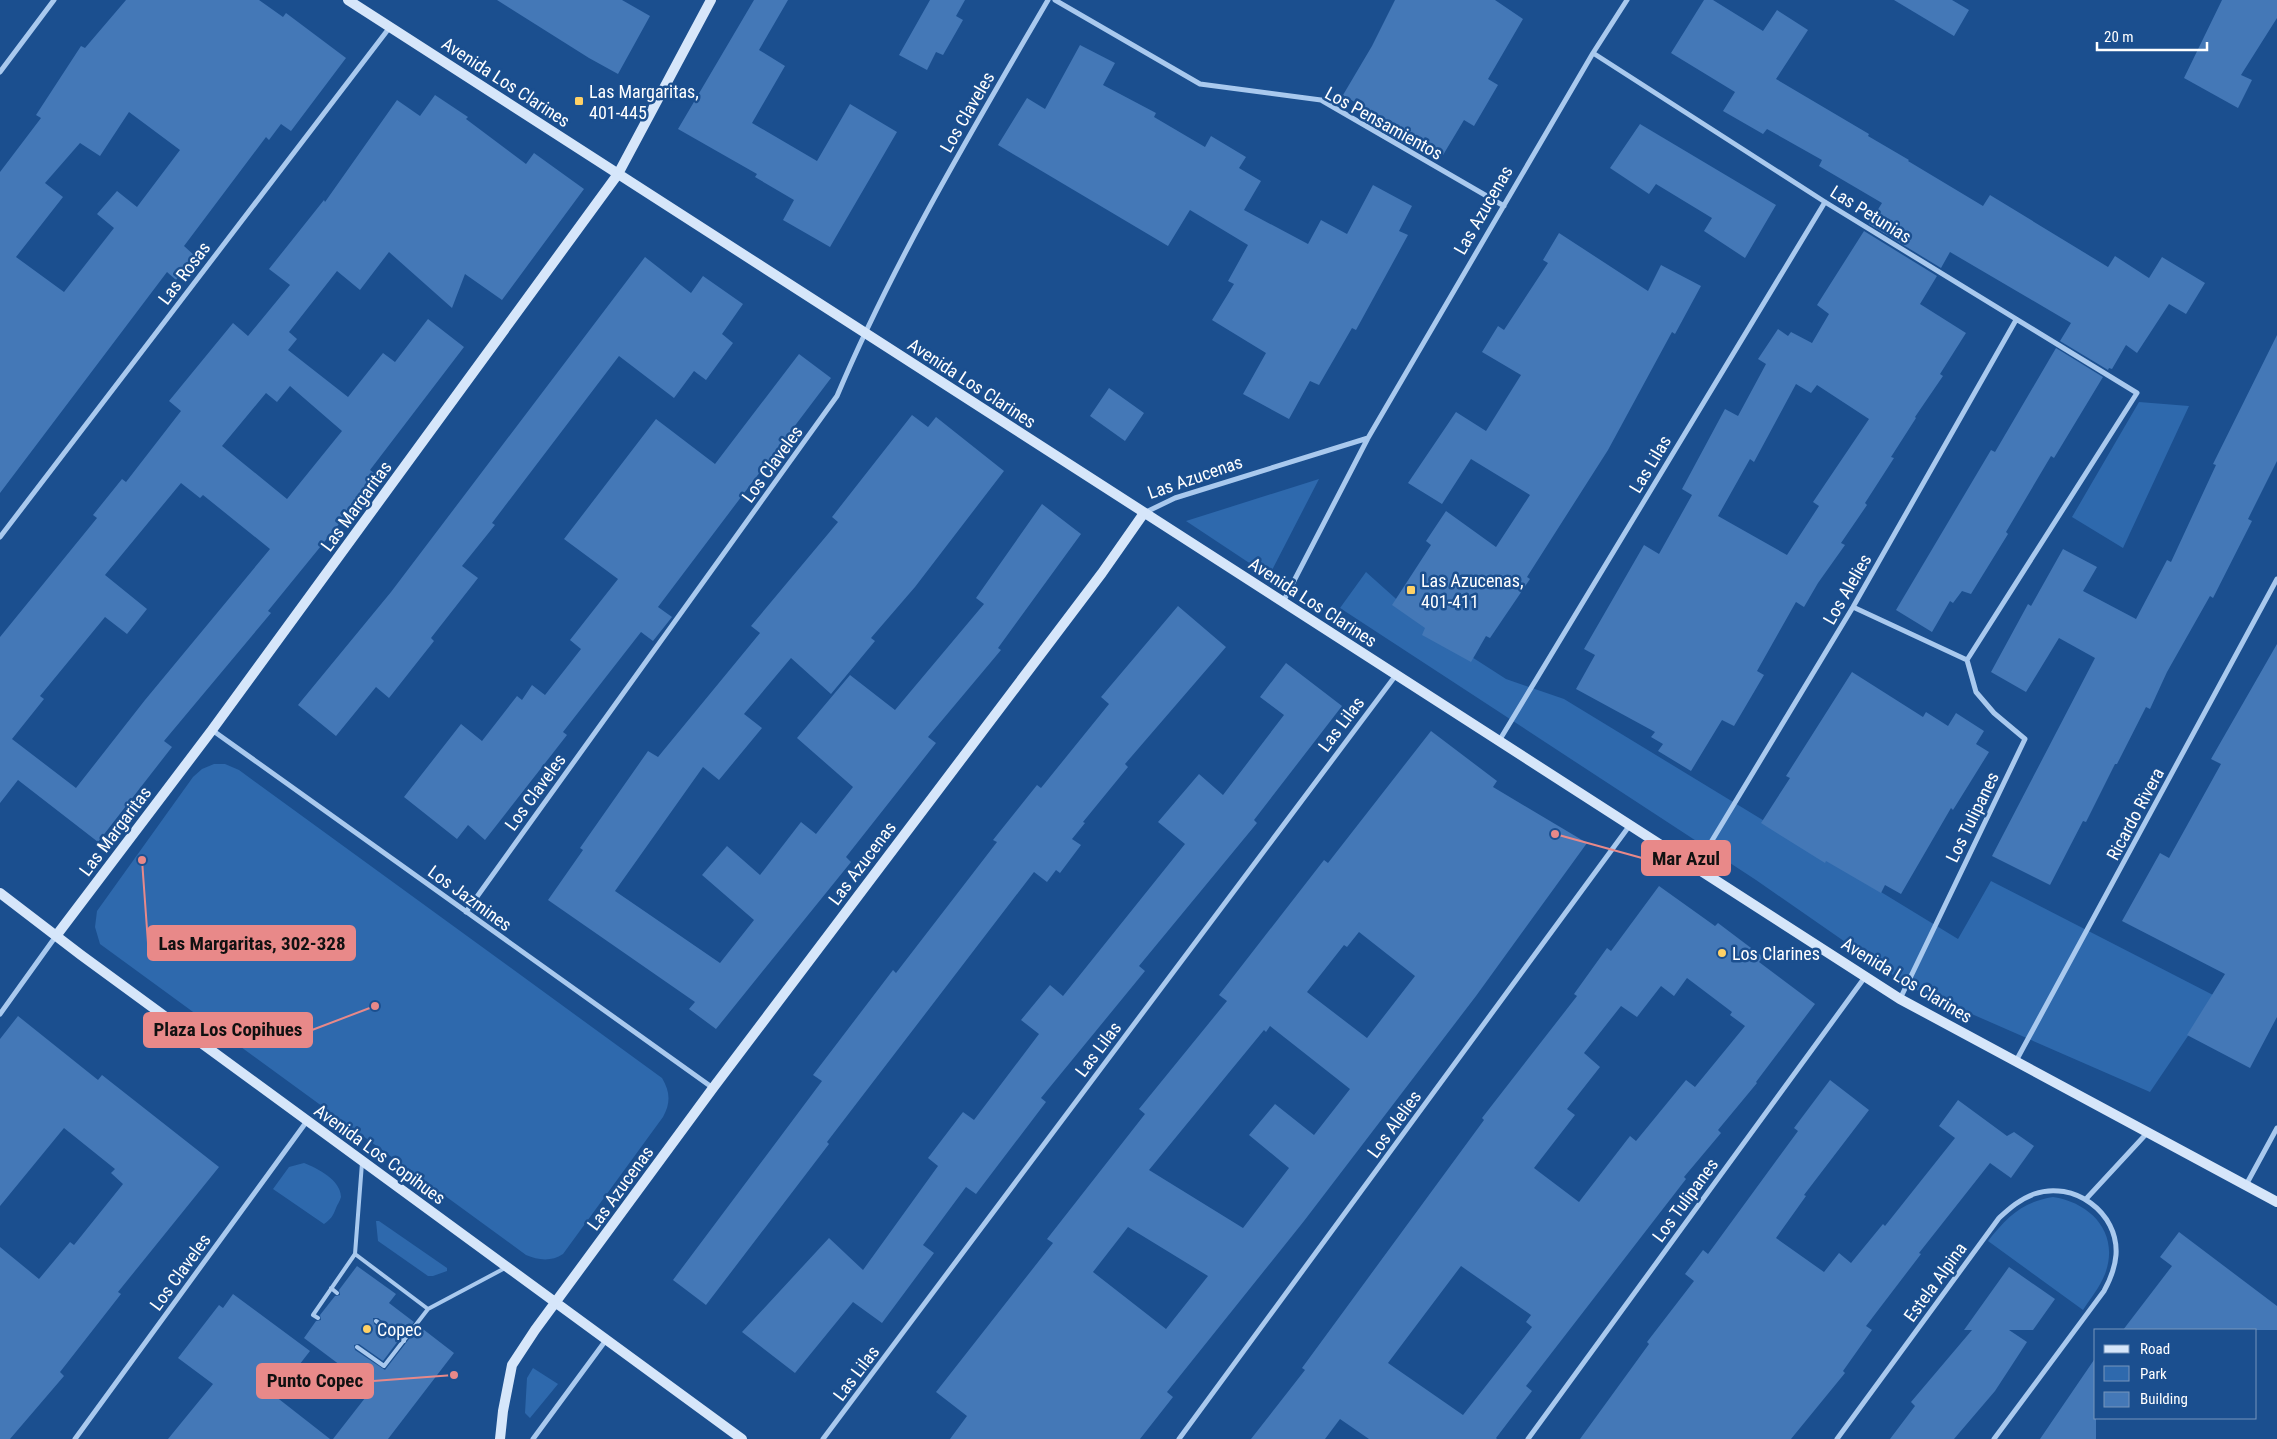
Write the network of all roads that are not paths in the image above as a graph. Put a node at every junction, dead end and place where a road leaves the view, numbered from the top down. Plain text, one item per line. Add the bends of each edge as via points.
1 (54, 0) edge
2 (348, 0) edge
3 (711, 0) edge
4 (1048, 0) edge
5 (1054, 0) edge
6 (1627, 0) edge
7 (390, 27) junction
8 (1593, 53) junction
9 (0, 72) edge
10 (618, 174) junction
11 (1825, 202) junction
12 (1504, 206) junction
13 (2016, 320) junction
14 (864, 332) junction
15 (1368, 438) junction
16 (1144, 512) junction
17 (0, 537) edge
18 (2277, 579) edge
19 (1283, 602) junction
20 (1853, 606) junction
21 (1967, 660) junction
22 (1396, 675) junction
23 (212, 730) junction
24 (1499, 741) junction
25 (1630, 826) junction
26 (1696, 868) junction
27 (0, 893) edge
28 (466, 912) junction
29 (56, 936) junction
30 (1865, 977) junction
31 (1900, 999) junction
32 (0, 1014) edge
33 (2016, 1061) junction
34 (713, 1088) junction
35 (307, 1120) junction
36 (2277, 1128) edge
37 (2148, 1132) junction
38 (362, 1160) junction
39 (2246, 1185) junction
40 (2086, 1199) junction
41 (2277, 1202) edge
42 (355, 1254) junction
43 (507, 1266) junction
44 (331, 1288) junction
45 (337, 1293) dead end
46 (555, 1302) junction
47 (428, 1309) junction
48 (318, 1318) dead end
49 (376, 1321) dead end
50 (606, 1340) junction
51 (404, 1341) junction
52 (357, 1347) dead end
53 (75, 1439) edge
54 (500, 1439) edge
55 (533, 1439) edge
56 (742, 1439) edge
57 (823, 1439) edge
58 (1179, 1439) edge
59 (1528, 1439) edge
60 (1837, 1439) edge
61 (1994, 1439) edge

1 - 9 street
2 - 7 main road, Avenida Los Clarines
3 - 10 main road, Las Margaritas
4 - 14 street, Los Claveles via 959,154
5 - 12 street, Los Pensamientos via 1200,84 1321,100
6 - 8 street, Las Azucenas
7 - 10 main road, Avenida Los Clarines
7 - 17 street, Las Rosas
8 - 11 street, Las Petunias
8 - 12 street, Las Azucenas
10 - 14 main road, Avenida Los Clarines
10 - 23 main road, Las Margaritas
11 - 13 street, Las Petunias
11 - 24 street, Las Lilas
12 - 15 street, Las Azucenas
13 - 20 street, Los Alelies
13 - 21 street, Las Petunias via 2137,393
14 - 16 main road, Avenida Los Clarines
14 - 28 street, Los Claveles via 837,396
15 - 16 street, Las Azucenas via 1175,498
15 - 19 street, Las Azucenas
16 - 19 main road, Avenida Los Clarines
16 - 34 main road, Las Azucenas via 1102,573
18 - 33 street, Ricardo Rivera
19 - 22 main road, Avenida Los Clarines
20 - 21 street
20 - 26 street, Los Alelies
21 - 31 street, Los Tulipanes via 1976,692 1994,713 2025,738
22 - 24 main road, Avenida Los Clarines
22 - 57 street, Las Lilas
23 - 28 street, Los Jazmines
23 - 29 main road, Las Margaritas
24 - 25 main road, Avenida Los Clarines
25 - 26 main road, Avenida Los Clarines
25 - 58 street, Los Alelies
26 - 30 main road, Avenida Los Clarines
27 - 29 main road, Avenida Los Copihues
28 - 34 street, Los Jazmines
29 - 32 street, Las Margaritas
29 - 35 main road, Avenida Los Copihues
30 - 31 main road, Avenida Los Clarines
30 - 59 street, Los Tulipanes
31 - 33 main road, Avenida Los Clarines
33 - 37 main road, Avenida Los Clarines
34 - 46 main road, Las Azucenas
35 - 38 main road, Avenida Los Copihues
35 - 53 street, Los Claveles
36 - 39 street
37 - 39 main road, Avenida Los Clarines
37 - 40 street
38 - 42 lane
38 - 43 main road, Avenida Los Copihues
39 - 41 main road, Avenida Los Clarines
40 - 60 street, Estela Alpina via 2069,1192 2034,1194 1999,1218
40 - 61 street, Estela Alpina via 2108,1222 2114,1237 2117,1254 2110,1281
42 - 44 lane
42 - 47 lane
43 - 46 main road, Avenida Los Copihues
43 - 47 lane
44 - 45 lane
44 - 48 lane via 312,1315
46 - 50 main road, Avenida Los Copihues
46 - 54 main road, Las Azucenas via 512,1365
47 - 51 lane
49 - 51 lane
50 - 55 street
50 - 56 main road, Avenida Los Copihues
51 - 52 lane via 384,1366

